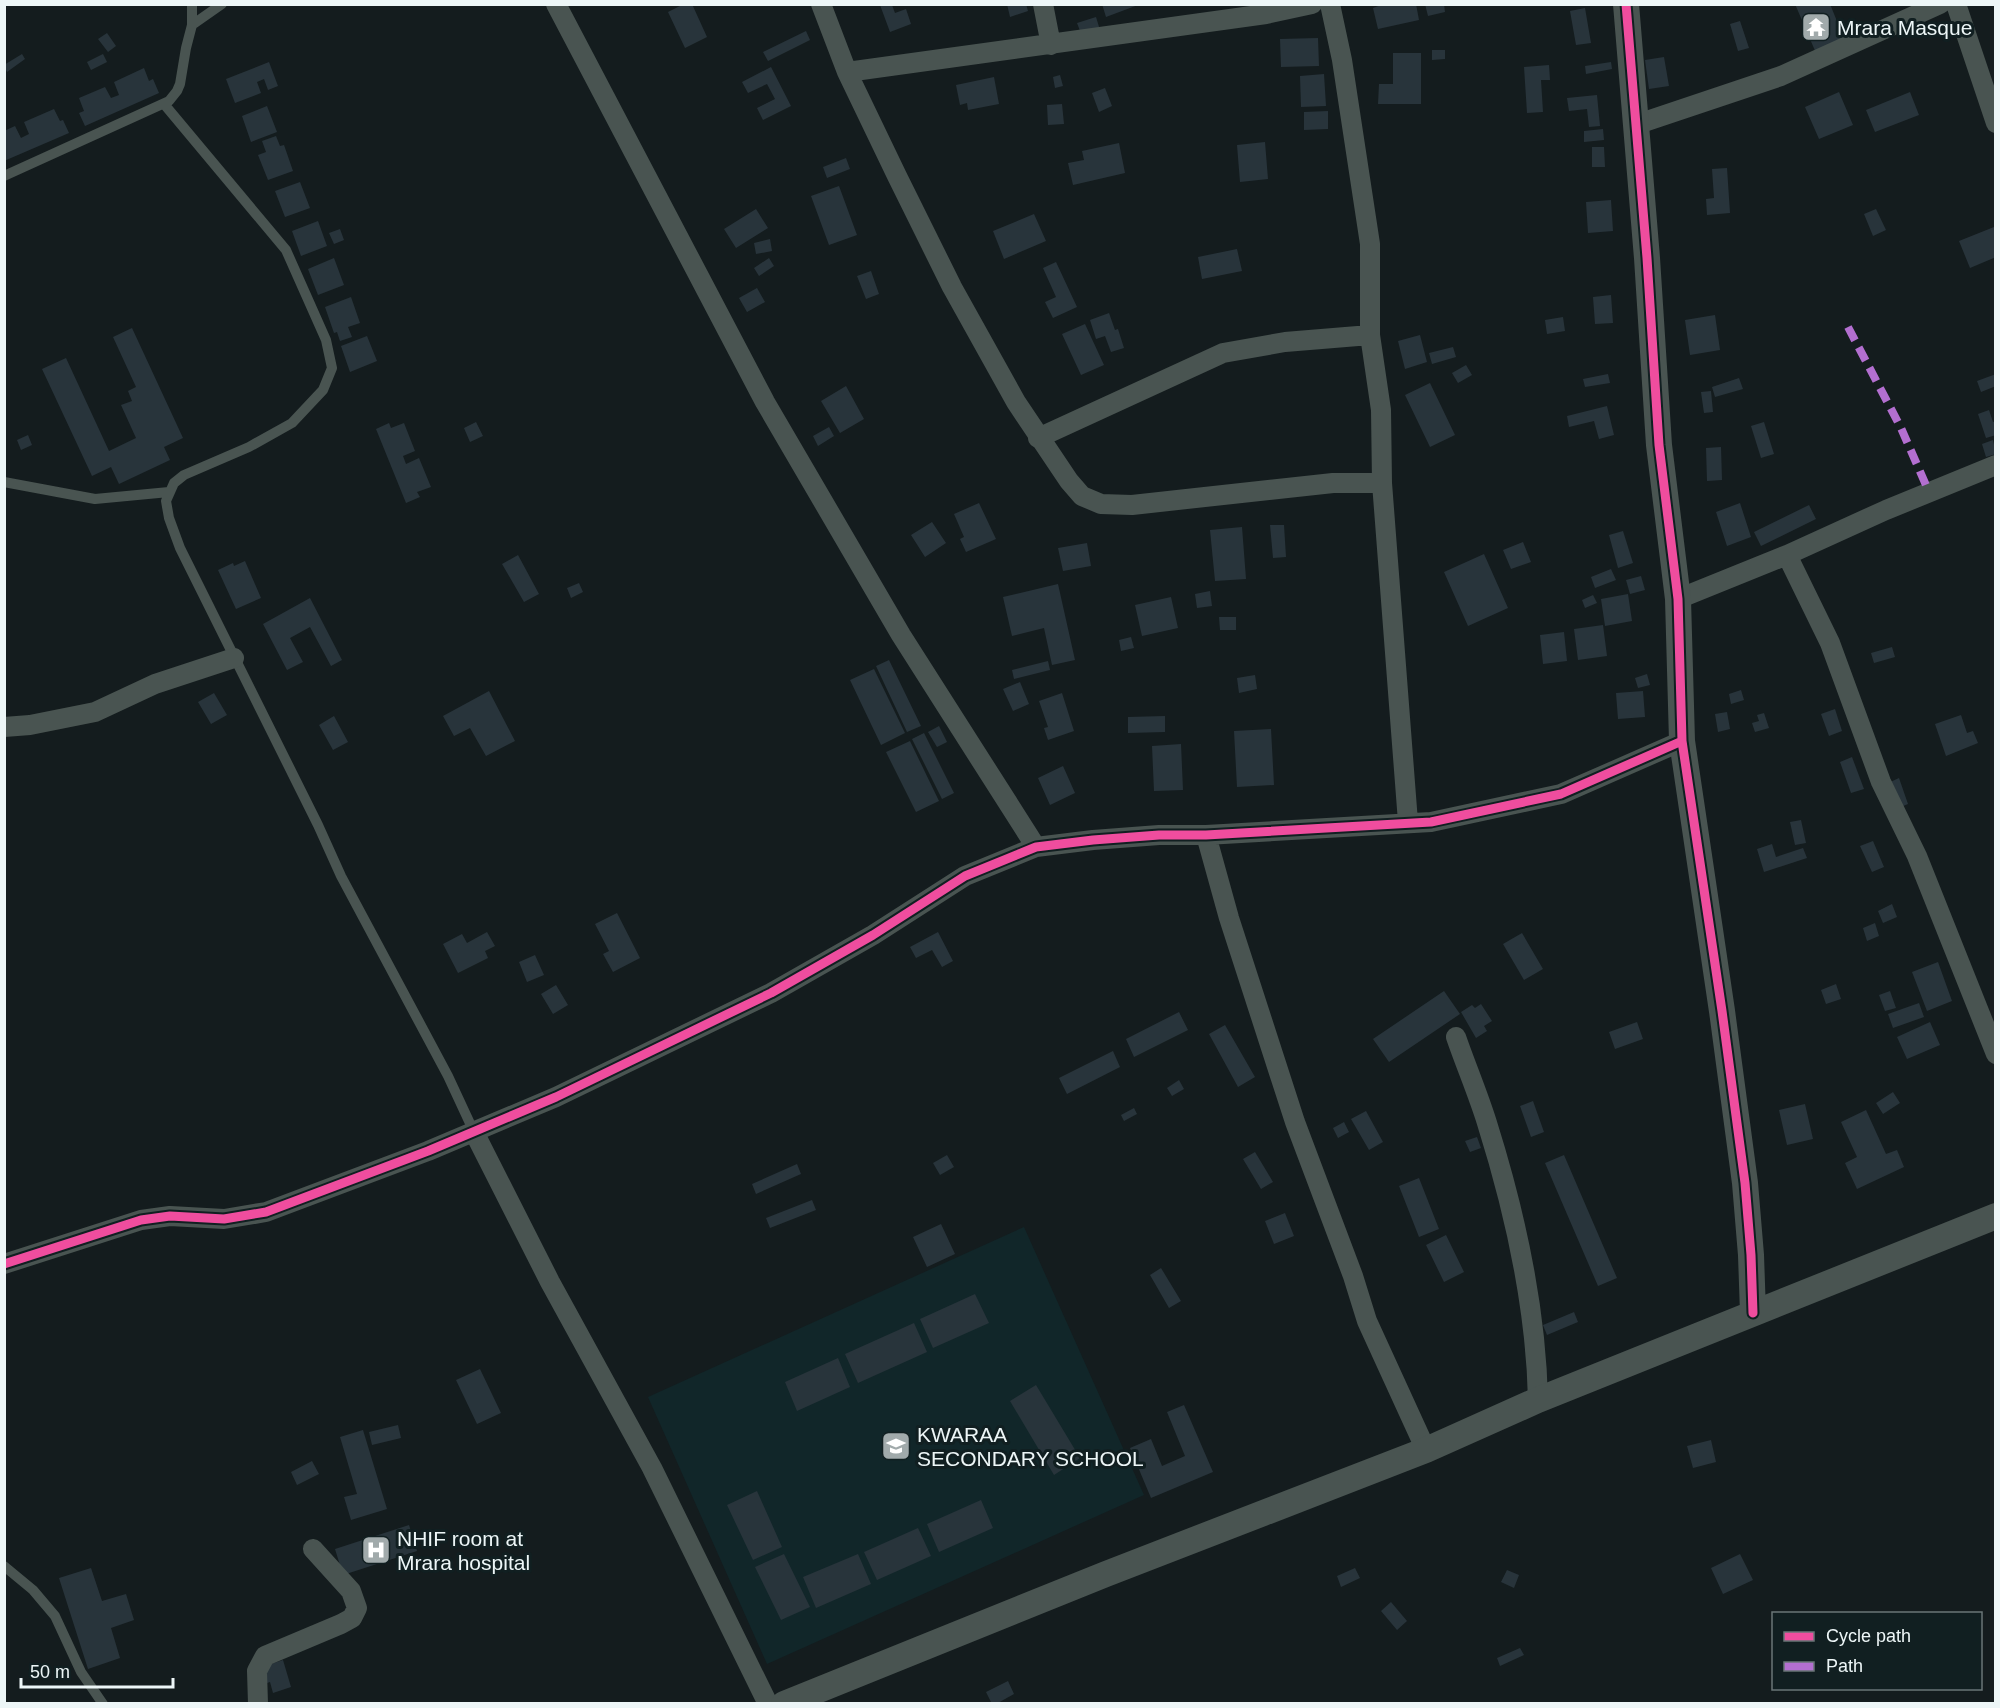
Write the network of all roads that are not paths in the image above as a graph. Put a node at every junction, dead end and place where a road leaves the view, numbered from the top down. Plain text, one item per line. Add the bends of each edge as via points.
1 (192, 4) edge
2 (222, 4) edge
3 (556, 4) edge
4 (821, 4) edge
5 (1043, 4) edge
6 (1311, 4) edge
7 (1330, 4) edge
8 (1626, 4) edge
9 (1940, 4) edge
10 (1956, 4) edge
11 (192, 25) junction
12 (1051, 45) junction
13 (847, 72) junction
14 (164, 105) junction
15 (1995, 123) edge
16 (1635, 125) junction
17 (4, 176) edge
18 (1370, 335) junction
19 (1038, 438) junction
20 (1995, 465) edge
21 (4, 482) edge
22 (1382, 483) junction
23 (169, 492) junction
24 (1787, 555) junction
25 (1678, 599) junction
26 (234, 658) junction
27 (4, 727) edge
28 (1682, 741) junction
29 (1408, 822) junction
30 (1206, 835) junction
31 (1036, 847) junction
32 (1455, 1037) dead end
33 (1995, 1054) edge
34 (474, 1132) junction
35 (1995, 1216) edge
36 (4, 1264) edge
37 (1753, 1313) junction
38 (1538, 1400) junction
39 (1426, 1450) junction
40 (313, 1549) dead end
41 (4, 1566) edge
42 (103, 1704) edge
43 (258, 1704) edge
44 (768, 1704) edge
45 (784, 1704) edge

1 - 11 lane
2 - 11 lane
3 - 31 street via 765,402 901,635
4 - 13 street
5 - 12 street
6 - 12 street
7 - 18 street via 1370,244
8 - 16 street
9 - 16 street via 1781,76
10 - 15 street
11 - 14 lane via 180,84 174,97
12 - 13 street
13 - 19 street via 952,287
14 - 17 lane
14 - 23 lane via 286,250 327,340 332,369 323,390 292,423 184,475
16 - 25 street via 1659,445
18 - 19 street via 1285,342 1223,353
18 - 22 street via 1381,410
19 - 22 street via 1076,490 1101,504 1132,505 1334,483
20 - 24 street
21 - 23 lane via 95,499
22 - 29 street
23 - 26 lane via 169,518 180,548
24 - 25 street
24 - 33 street via 1830,643 1881,782 1917,855
25 - 28 street
26 - 27 street via 155,684 95,712
26 - 34 lane via 341,876
28 - 29 street via 1561,795 1431,822
28 - 37 street via 1745,1183
29 - 30 street
30 - 31 street
30 - 39 street via 1296,1122 1367,1321
31 - 34 street via 965,876 873,935 771,993 556,1097
32 - 38 street via 1487,1123 1518,1236 1536,1352
34 - 36 street via 266,1212 224,1219 170,1216 141,1220
34 - 44 street via 550,1282 652,1468
35 - 37 street
37 - 38 street
38 - 39 street
39 - 45 street
40 - 43 street via 351,1591 357,1608 352,1618 341,1624 265,1656 257,1671
41 - 42 lane via 33,1590 55,1616 81,1672

